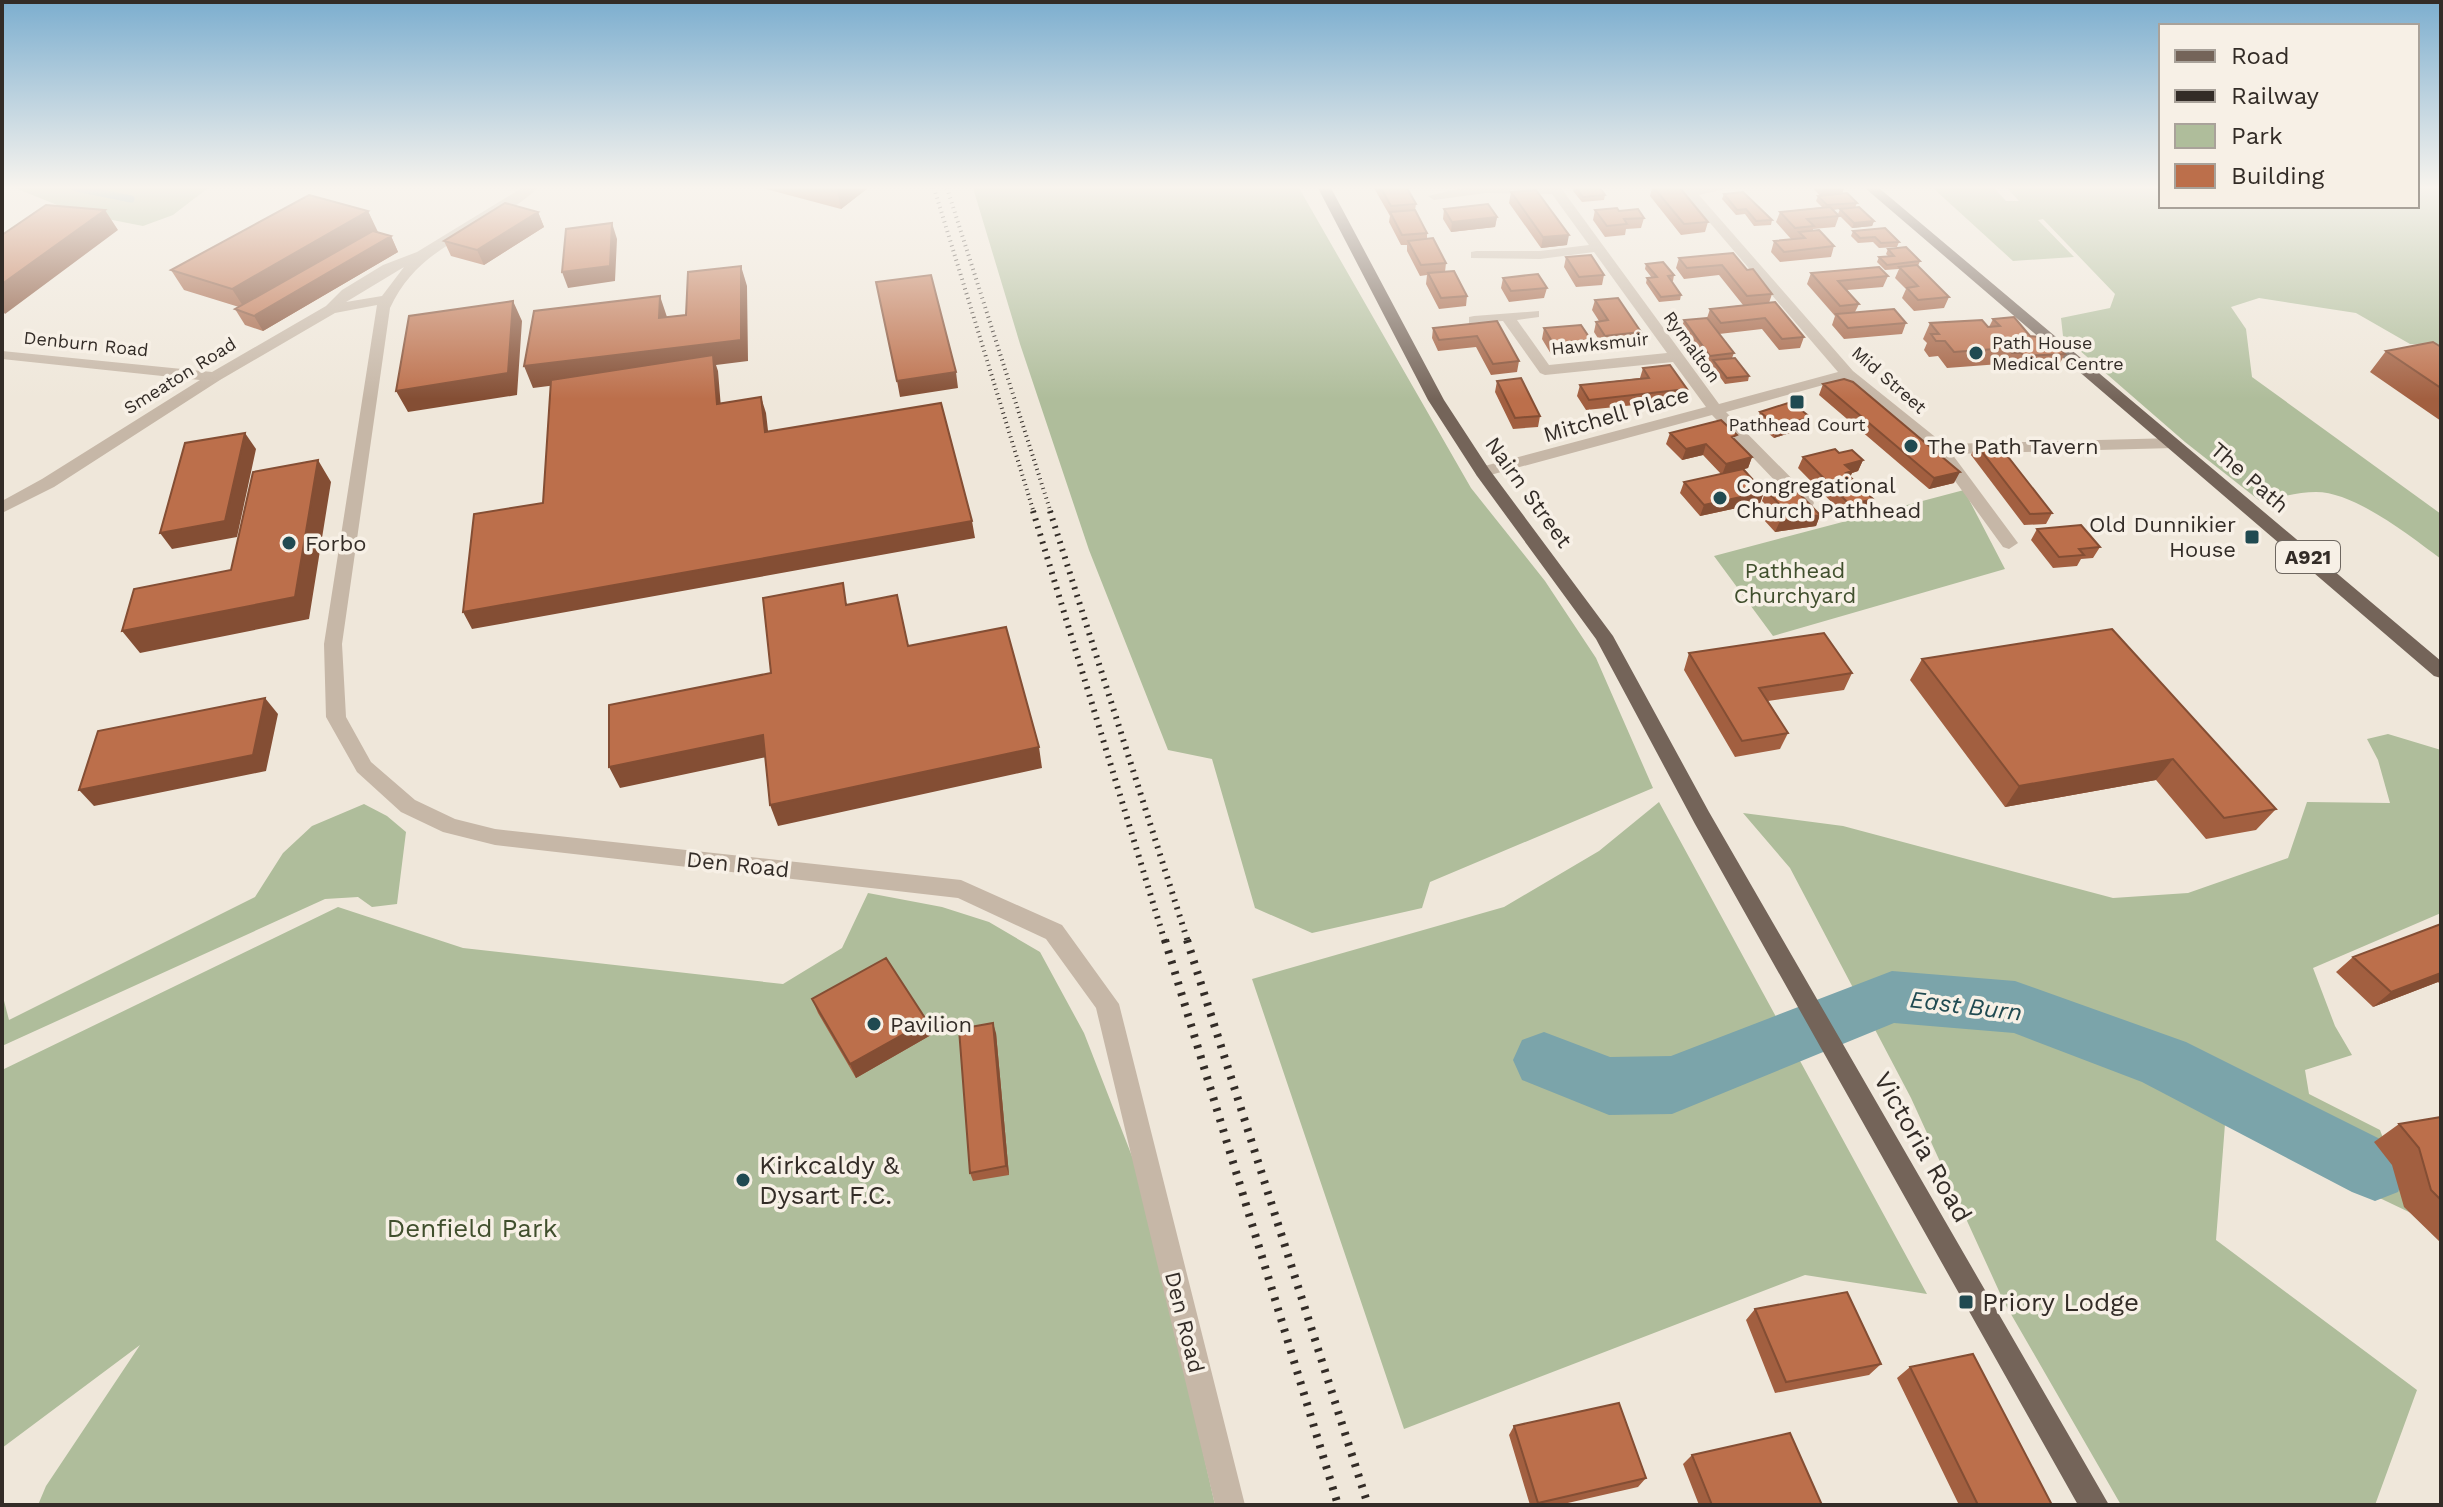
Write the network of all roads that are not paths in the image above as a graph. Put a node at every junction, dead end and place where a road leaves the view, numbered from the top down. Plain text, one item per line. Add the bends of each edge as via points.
1 (413, 258) edge
2 (419, 258) edge
3 (1361, 258) edge
4 (1604, 258) edge
5 (1747, 258) edge
6 (1955, 258) edge
7 (387, 299) junction
8 (331, 309) junction
9 (1534, 314) dead end
10 (1507, 317) junction
11 (1474, 320) edge
12 (2, 355) edge
13 (1676, 357) junction
14 (1848, 374) junction
15 (215, 377) junction
16 (1715, 409) junction
17 (2174, 443) junction
18 (1940, 449) junction
19 (1483, 472) junction
20 (2, 508) edge
21 (1815, 511) edge
22 (2009, 543) dead end
23 (2441, 671) edge
24 (1702, 818) joint
25 (1230, 1505) edge
26 (2094, 1505) edge

1 - 8 street via 347,293
2 - 7 street, Den Road
3 - 19 main road, Nairn Street via 1436,400
4 - 13 street, Rymalton
5 - 14 street, Mid Street
6 - 17 main road, A921
7 - 8 street, Smeaton Road
7 - 25 street, Den Road via 333,644 336,717 364,767 408,806 450,826 495,837 961,889 1054,932 1107,1004
8 - 15 street, Smeaton Road
9 - 10 street, Hawksmuir
10 - 11 street, Hawksmuir
10 - 13 street, Hawksmuir via 1545,370
12 - 15 street, Denburn Road
13 - 16 street, Rymalton
14 - 16 street, Mitchell Place
14 - 18 street, Mid Street
15 - 20 street, Smeaton Road
16 - 19 street, Mitchell Place
16 - 21 street
17 - 18 street
17 - 23 main road, The Path / A921
18 - 22 street, Mid Street
19 - 24 main road, Nairn Street via 1604,636
24 - 26 main road, Victoria Road

